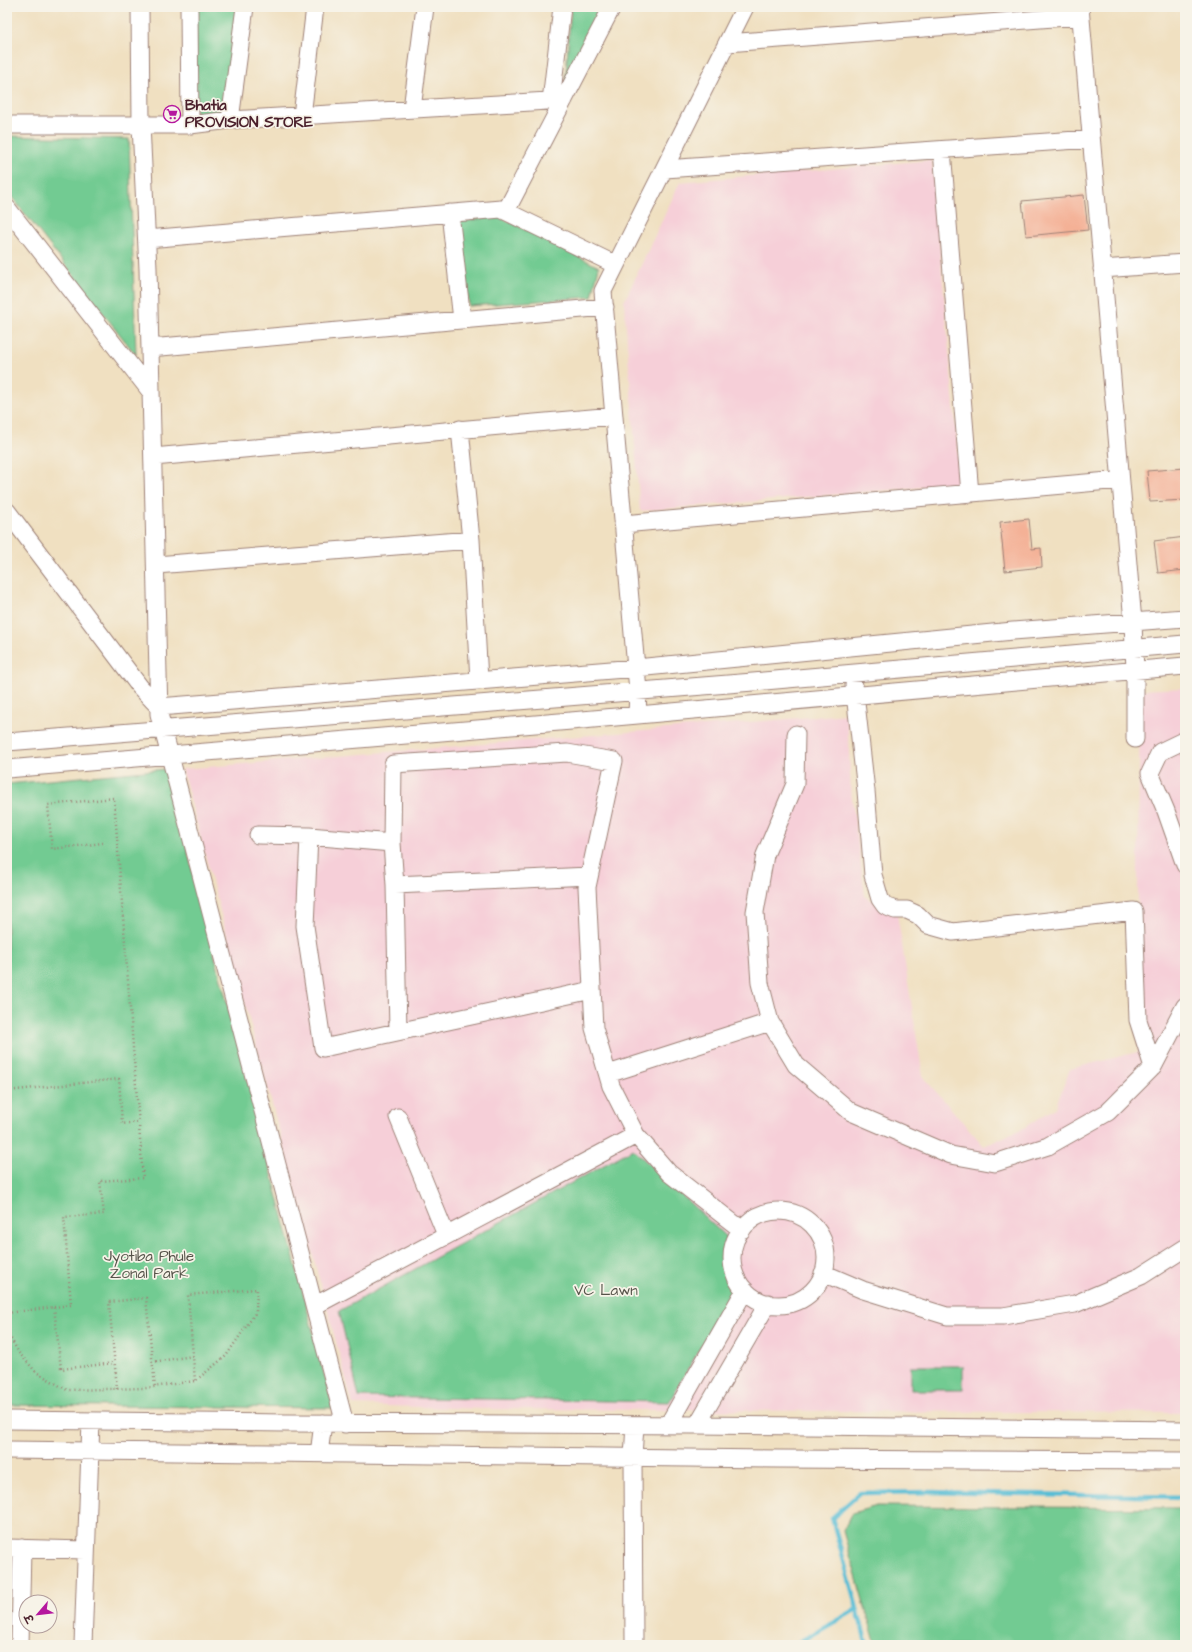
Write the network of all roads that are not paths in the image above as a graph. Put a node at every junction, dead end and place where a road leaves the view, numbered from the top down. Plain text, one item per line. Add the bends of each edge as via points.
1 (140, 7) edge
2 (189, 7) edge
3 (245, 7) edge
4 (315, 7) edge
5 (425, 7) edge
6 (562, 7) edge
7 (612, 7) edge
8 (745, 7) edge
9 (1080, 12) edge
10 (727, 43) junction
11 (557, 101) junction
12 (412, 109) junction
13 (302, 116) junction
14 (230, 120) junction
15 (190, 124) junction
16 (7, 125) edge
17 (141, 125) junction
18 (1091, 139) junction
19 (942, 150) junction
20 (665, 169) junction
21 (7, 208) edge
22 (506, 211) junction
23 (450, 213) junction
24 (147, 239) junction
25 (1185, 263) edge
26 (616, 265) junction
27 (1102, 270) junction
28 (605, 307) junction
29 (462, 320) junction
30 (150, 348) junction
31 (151, 392) junction
32 (614, 416) junction
33 (460, 429) junction
34 (153, 457) junction
35 (1120, 480) junction
36 (970, 494) junction
37 (7, 511) edge
38 (623, 524) junction
39 (471, 540) junction
40 (156, 565) junction
41 (1185, 618) edge
42 (1133, 622) junction
43 (1185, 644) edge
44 (1134, 648) junction
45 (1185, 666) edge
46 (636, 668) junction
47 (1135, 671) junction
48 (852, 673) junction
49 (479, 680) junction
50 (638, 691) junction
51 (856, 696) junction
52 (159, 706) junction
53 (637, 715) junction
54 (163, 729) junction
55 (796, 734) dead end
56 (1135, 739) dead end
57 (1185, 740) edge
58 (7, 742) edge
59 (170, 755) junction
60 (7, 769) edge
61 (258, 835) dead end
62 (309, 836) junction
63 (392, 843) junction
64 (1185, 865) edge
65 (589, 876) junction
66 (396, 885) junction
67 (592, 990) junction
68 (1185, 1006) edge
69 (770, 1022) junction
70 (398, 1032) junction
71 (1153, 1067) junction
72 (608, 1074) junction
73 (398, 1117) dead end
74 (636, 1135) junction
75 (742, 1230) junction
76 (446, 1235) junction
77 (1185, 1248) edge
78 (823, 1273) junction
79 (745, 1290) junction
80 (768, 1303) junction
81 (314, 1306) junction
82 (7, 1420) edge
83 (91, 1421) junction
84 (323, 1423) junction
85 (345, 1424) junction
86 (635, 1425) junction
87 (668, 1425) junction
88 (697, 1425) junction
89 (1185, 1430) edge
90 (7, 1450) edge
91 (90, 1451) junction
92 (319, 1454) junction
93 (633, 1457) junction
94 (1185, 1461) edge
95 (15, 1548) edge
96 (86, 1550) junction
97 (20, 1645) edge
98 (83, 1645) edge
99 (634, 1645) edge

1 - 17 street
2 - 15 street
3 - 14 street
4 - 13 street
5 - 12 street
6 - 11 street
7 - 11 street
8 - 10 street
9 - 10 street
9 - 18 street
10 - 20 street
11 - 12 street
11 - 22 street
12 - 13 street
13 - 14 street
14 - 15 street
15 - 17 street
16 - 17 street
17 - 24 street
18 - 19 street
18 - 27 street
19 - 20 street
19 - 36 street
20 - 26 street
21 - 31 street
22 - 23 street via 502,209
22 - 26 street
23 - 24 street
23 - 29 street
24 - 30 street
25 - 27 street
26 - 28 street via 603,292
27 - 35 street
28 - 29 street
28 - 32 street
29 - 30 street
30 - 31 street
31 - 34 street
32 - 33 street
32 - 38 street
33 - 34 street
33 - 39 street
34 - 40 street
35 - 36 street
35 - 42 street
36 - 38 street
37 - 52 street via 140,687
38 - 46 street
39 - 40 street
39 - 49 street
40 - 52 street
41 - 42 street
42 - 44 street
42 - 46 street via 1014,631
43 - 44 street
44 - 47 street
44 - 48 street
45 - 47 street
46 - 49 street
46 - 50 street
47 - 51 street
47 - 56 street
48 - 50 street
48 - 51 street
49 - 52 street
50 - 53 street
50 - 54 street
51 - 53 street
51 - 71 street via 874,875 880,899 885,906 895,910 907,910 918,915 928,926 953,932 1134,911 1138,1020
52 - 54 street
53 - 59 street
54 - 58 street
54 - 59 street
55 - 69 street via 795,784 765,855 756,912 760,983
57 - 64 street via 1160,752 1150,773
59 - 60 street
59 - 81 street
61 - 62 street
62 - 63 street
62 - 70 street via 305,926 323,1048
63 - 65 street via 393,764 568,753 614,761
63 - 66 street
65 - 66 street
65 - 67 street via 587,887
66 - 70 street
67 - 70 street
67 - 72 street via 594,1028
68 - 71 street
69 - 71 street via 796,1065 851,1112 950,1155 995,1163 1048,1146 1108,1112
69 - 72 street
72 - 74 street via 611,1086
73 - 76 street
74 - 75 street via 668,1173
74 - 76 street
75 - 78 street via 747,1223 762,1214 781,1211 802,1216 814,1226 823,1242 826,1260
75 - 79 street via 732,1256 734,1271
76 - 81 street
77 - 78 street via 1142,1276 1075,1304 1003,1316 947,1316 863,1290
78 - 80 street via 811,1293 796,1302 777,1305
79 - 80 street
79 - 87 street
80 - 88 street
81 - 85 street
82 - 83 street
83 - 84 street
83 - 91 street
84 - 85 street
84 - 92 street
85 - 86 street
86 - 87 street
86 - 93 street
87 - 88 street
88 - 89 street
90 - 91 street
91 - 92 street
91 - 96 street
92 - 93 street
93 - 94 street
93 - 99 street
95 - 96 street
95 - 97 street
96 - 98 street

